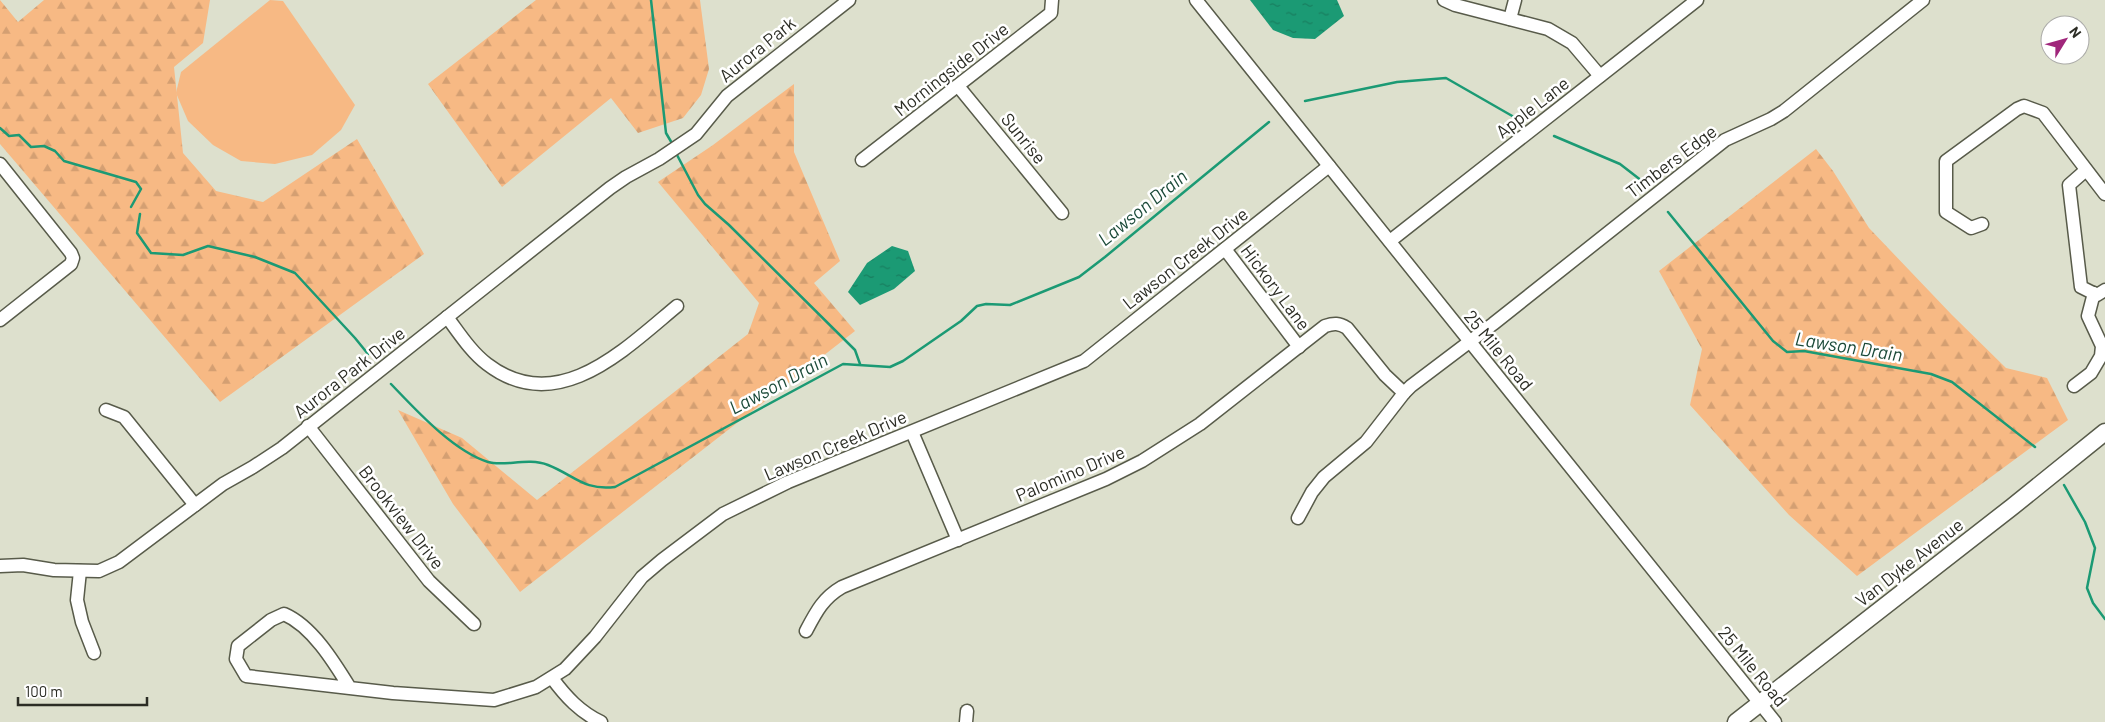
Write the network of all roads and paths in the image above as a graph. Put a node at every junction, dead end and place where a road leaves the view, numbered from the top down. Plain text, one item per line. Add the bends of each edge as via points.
1 (849, 0) edge
2 (1052, 0) edge
3 (1196, 0) edge
4 (1444, 0) edge
5 (1515, 0) edge
6 (1697, 0) edge
7 (1923, 0) edge
8 (1510, 18) junction
9 (1600, 76) junction
10 (958, 86) junction
11 (696, 134) joint
12 (862, 160) dead end
13 (0, 164) edge
14 (1329, 166) junction
15 (2086, 170) junction
16 (2105, 194) edge
17 (1062, 212) dead end
18 (1982, 224) dead end
19 (1390, 241) junction
20 (1225, 249) junction
21 (2100, 292) edge
22 (677, 306) dead end
23 (447, 317) junction
24 (0, 320) edge
25 (1470, 341) junction
26 (1299, 347) junction
27 (2074, 386) dead end
28 (1404, 393) junction
29 (106, 410) dead end
30 (308, 426) junction
31 (912, 432) junction
32 (2105, 432) edge
33 (195, 505) junction
34 (1298, 518) dead end
35 (958, 540) junction
36 (0, 566) edge
37 (80, 571) junction
38 (474, 624) dead end
39 (806, 632) dead end
40 (94, 653) dead end
41 (552, 678) junction
42 (350, 688) junction
43 (1761, 703) junction
44 (594, 720) edge
45 (1736, 722) edge
46 (1775, 722) edge

1 - 11 street, Aurora Park via 727,96
2 - 10 street, Morningside Drive via 1051,13
3 - 14 street, 25 Mile Road
4 - 8 street
5 - 8 street
6 - 9 street, Apple Lane
7 - 25 street, Timbers Edge via 1784,111 1725,140
8 - 9 street via 1564,37
9 - 19 street, Apple Lane
10 - 12 street, Morningside Drive
10 - 17 street, Sunrise
11 - 23 street, Aurora Park Drive via 610,188
13 - 24 street via 73,258 71,264
14 - 19 street, 25 Mile Road
14 - 20 street, Lawson Creek Drive
15 - 16 street
15 - 18 street via 2043,113 2024,106 2016,109 1946,161 1946,212 1971,228
15 - 21 street via 2068,185 2081,286
19 - 25 street, 25 Mile Road
20 - 26 street, Hickory Lane
20 - 31 street, Lawson Creek Drive via 1084,361
21 - 27 street via 2088,316 2102,346 2100,356 2091,373
22 - 23 street via 591,371 571,379 536,384 518,382 485,363
23 - 30 street, Aurora Park Drive
25 - 28 street, Timbers Edge
25 - 43 street, 25 Mile Road
26 - 28 street, Palomino Drive via 1325,326 1339,324 1348,328 1385,375
26 - 35 street, Palomino Drive via 1200,424 1142,461
28 - 34 street, Timbers Edge via 1366,442 1320,481
29 - 33 street via 124,417
30 - 33 street, Aurora Park Drive via 270,457 222,484
30 - 38 street, Brookview Drive via 429,580
31 - 35 street
31 - 41 street, Lawson Creek Drive via 788,482 723,514 642,577 595,637
32 - 43 main road, Van Dyke Avenue
33 - 37 street, Aurora Park Drive via 119,562 99,571
35 - 39 street, Palomino Drive via 831,593 817,610
36 - 37 street, Aurora Park Drive
37 - 40 street via 77,600
41 - 42 street, Lawson Creek Drive via 536,687 494,700
41 - 44 street via 564,695
42 - 42 street, Lawson Creek Drive via 246,676 236,658 238,646 284,614 298,620 332,660
43 - 45 main road, Van Dyke Avenue
43 - 46 street, 25 Mile Road

